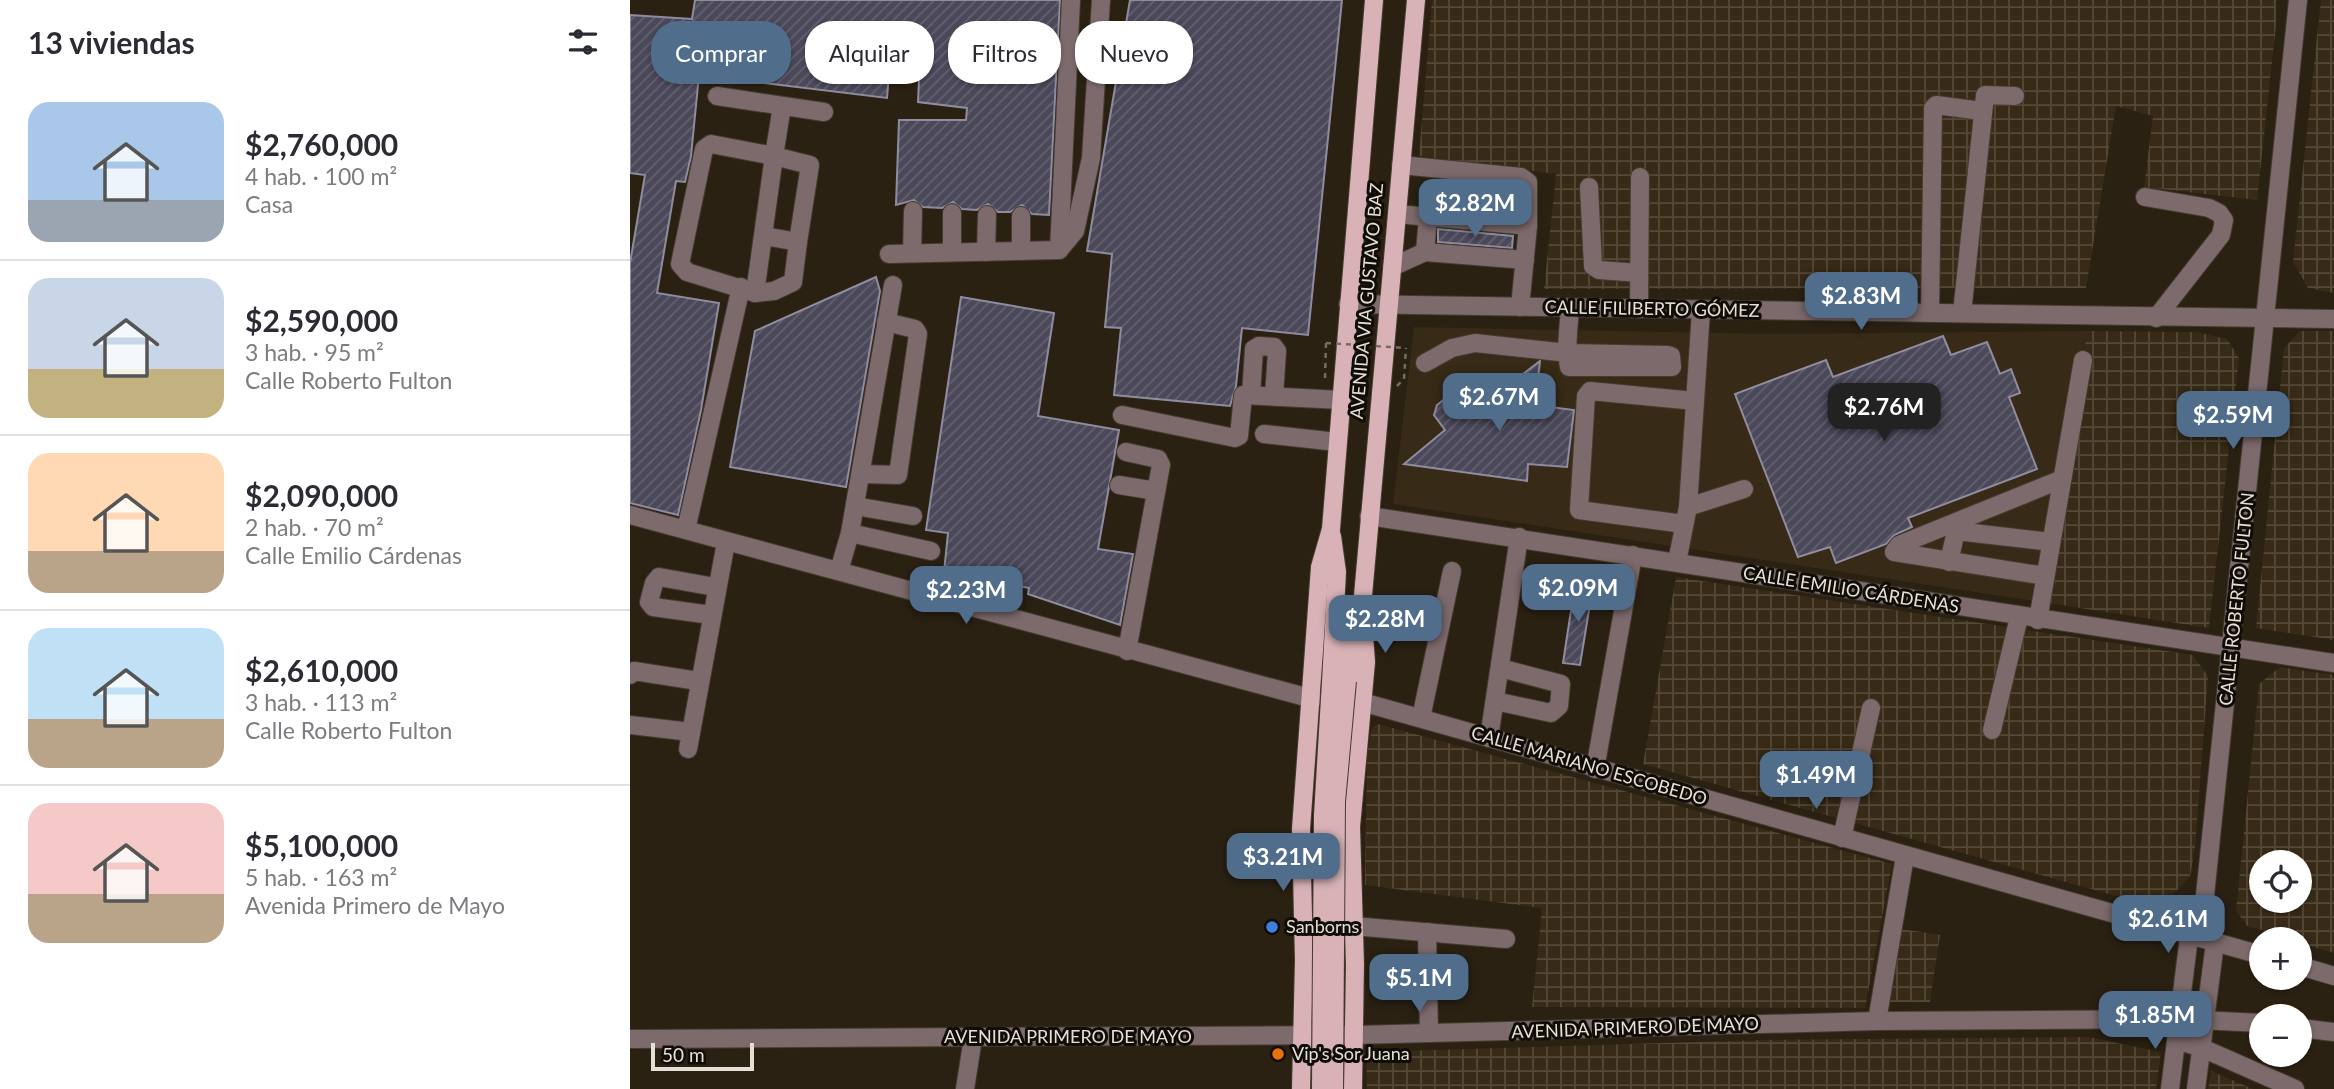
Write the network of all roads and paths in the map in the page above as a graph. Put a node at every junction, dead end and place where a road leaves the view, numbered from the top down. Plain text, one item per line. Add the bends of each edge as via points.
1 (1071, 0) edge
2 (1101, 0) edge
3 (1374, 0) edge
4 (1416, 0) edge
5 (2298, 0) edge
6 (717, 96) dead end
7 (2015, 96) dead end
8 (782, 106) junction
9 (1982, 111) junction
10 (824, 112) dead end
11 (1065, 123) junction
12 (1093, 124) junction
13 (774, 156) junction
14 (1401, 165) junction
15 (1640, 177) dead end
16 (1589, 187) dead end
17 (2145, 197) dead end
18 (913, 211) dead end
19 (952, 214) dead end
20 (1397, 214) junction
21 (987, 215) dead end
22 (1021, 216) dead end
23 (1428, 217) junction
24 (1528, 226) junction
25 (764, 236) junction
26 (798, 242) junction
27 (1059, 250) junction
28 (1021, 251) junction
29 (986, 252) junction
30 (912, 253) junction
31 (951, 253) junction
32 (1424, 253) junction
33 (889, 254) dead end
34 (1525, 260) junction
35 (1392, 267) junction
36 (1639, 273) junction
37 (893, 285) dead end
38 (748, 290) junction
39 (1348, 304) junction
40 (1389, 304) junction
41 (1520, 307) junction
42 (1570, 308) junction
43 (1639, 309) junction
44 (1701, 311) junction
45 (1930, 313) junction
46 (1962, 313) junction
47 (2156, 318) junction
48 (2334, 319) edge
49 (2266, 320) junction
50 (886, 322) junction
51 (1568, 353) junction
52 (2083, 360) dead end
53 (1425, 363) dead end
54 (1325, 379) dead end
55 (1404, 379) dead end
56 (1251, 395) junction
57 (1274, 396) junction
58 (1341, 400) junction
59 (1695, 401) junction
60 (1122, 415) dead end
61 (1265, 434) dead end
62 (1338, 442) junction
63 (1126, 452) dead end
64 (861, 474) junction
65 (2062, 479) junction
66 (1118, 485) dead end
67 (1744, 489) dead end
68 (1156, 491) junction
69 (855, 506) junction
70 (630, 515) edge
71 (1686, 515) junction
72 (913, 516) dead end
73 (1369, 516) junction
74 (1331, 529) junction
75 (686, 530) junction
76 (1948, 530) junction
77 (850, 533) junction
78 (1519, 537) junction
79 (726, 542) junction
80 (2051, 542) junction
81 (930, 551) dead end
82 (1633, 555) junction
83 (1677, 562) junction
84 (1949, 562) junction
85 (839, 571) junction
86 (1452, 571) dead end
87 (2045, 576) junction
88 (716, 587) junction
89 (1362, 607) junction
90 (710, 615) junction
91 (2019, 617) junction
92 (2038, 620) junction
93 (2233, 647) junction
94 (1127, 651) junction
95 (2334, 663) edge
96 (1500, 668) junction
97 (630, 675) edge
98 (698, 681) junction
99 (1339, 681) junction
100 (1312, 699) junction
101 (1495, 701) junction
102 (1362, 702) junction
103 (1871, 708) dead end
104 (1421, 718) junction
105 (630, 724) edge
106 (1992, 730) dead end
107 (1489, 738) junction
108 (1595, 768) junction
109 (1842, 838) junction
110 (1905, 856) junction
111 (2204, 905) junction
112 (1353, 926) junction
113 (1427, 932) junction
114 (2189, 937) junction
115 (1506, 939) dead end
116 (2215, 943) junction
117 (2249, 953) edge
118 (1304, 960) junction
119 (1354, 965) junction
120 (2312, 969) edge
121 (2334, 975) edge
122 (2179, 1019) junction
123 (2207, 1020) junction
124 (1877, 1021) junction
125 (2249, 1022) edge
126 (2312, 1029) edge
127 (2334, 1032) edge
128 (1429, 1033) junction
129 (1302, 1035) junction
130 (1354, 1035) junction
131 (972, 1038) junction
132 (630, 1040) edge
133 (2176, 1040) junction
134 (2202, 1048) junction
135 (965, 1089) edge
136 (1301, 1089) edge
137 (1321, 1089) edge
138 (1334, 1089) edge
139 (1353, 1089) edge
140 (2169, 1089) edge
141 (2196, 1089) edge
142 (2295, 1089) edge

1 - 11 street
2 - 12 street
3 - 39 main road, AVENIDA VIA GUSTAVO BAZ
4 - 14 main road, AVENIDA VIA GUSTAVO BAZ
5 - 49 street, CALLE ROBERTO FULTON
6 - 8 street
7 - 9 street via 1988,93
8 - 10 street
8 - 13 street
9 - 45 street via 1933,108
9 - 46 street
11 - 12 street
11 - 27 street
12 - 27 street via 1091,158 1075,231
13 - 25 street
13 - 26 street via 810,165
13 - 38 street via 711,144 704,149 680,264 687,272
14 - 20 main road, AVENIDA VIA GUSTAVO BAZ
14 - 24 street via 1521,177 1530,190
15 - 36 street
16 - 36 street via 1593,266
17 - 47 street via 2209,208 2224,220 2221,235
18 - 30 street
19 - 31 street
20 - 23 street
20 - 35 main road, AVENIDA VIA GUSTAVO BAZ
21 - 29 street
22 - 28 street
23 - 24 street
23 - 32 street
24 - 34 street
25 - 26 street
25 - 38 street
26 - 38 street via 793,282 774,291
27 - 28 street
28 - 29 street
29 - 31 street
30 - 31 street
30 - 33 street
32 - 34 street
32 - 35 street
34 - 41 street
35 - 40 main road, AVENIDA VIA GUSTAVO BAZ
36 - 43 street
37 - 50 street
38 - 75 street
39 - 40 street, CALLE FILIBERTO GÓMEZ
39 - 58 main road, AVENIDA VIA GUSTAVO BAZ
40 - 41 street, CALLE FILIBERTO GÓMEZ
40 - 73 main road, AVENIDA VIA GUSTAVO BAZ
41 - 42 street, CALLE FILIBERTO GÓMEZ
42 - 43 street, CALLE FILIBERTO GÓMEZ
42 - 51 street
43 - 44 street, CALLE FILIBERTO GÓMEZ
44 - 45 street, CALLE FILIBERTO GÓMEZ
44 - 59 street
45 - 46 street, CALLE FILIBERTO GÓMEZ
46 - 47 street, CALLE FILIBERTO GÓMEZ
47 - 49 street, CALLE FILIBERTO GÓMEZ
48 - 49 street, CALLE FILIBERTO GÓMEZ
49 - 93 street, CALLE ROBERTO FULTON
50 - 64 street
50 - 64 street via 915,329 918,334 898,475
51 - 51 street via 1571,367 1672,367 1668,355
51 - 53 street via 1465,344
52 - 65 street
54 - 55 path, bridge via 1326,343 1406,348
56 - 57 street
56 - 57 street via 1254,349 1266,346 1277,351
56 - 60 street via 1242,398 1239,436 1235,438
57 - 58 street
58 - 62 main road, AVENIDA VIA GUSTAVO BAZ
59 - 71 street
59 - 71 street via 1590,391 1586,396 1579,510
61 - 62 street
62 - 74 main road, AVENIDA VIA GUSTAVO BAZ
63 - 68 street via 1160,461
64 - 69 street
65 - 76 street
65 - 80 street
66 - 68 street
67 - 71 street
68 - 94 street
69 - 72 street
69 - 77 street
70 - 75 street
71 - 83 street
73 - 78 street, CALLE EMILIO CÁRDENAS
73 - 89 main road, AVENIDA VIA GUSTAVO BAZ
74 - 99 main road, AVENIDA VIA GUSTAVO BAZ via 1337,572
74 - 100 main road, AVENIDA VIA GUSTAVO BAZ via 1320,567
75 - 79 street
76 - 80 street
76 - 84 street
76 - 84 street via 1899,545 1894,552
77 - 81 street
77 - 85 street
78 - 82 street, CALLE EMILIO CÁRDENAS
78 - 96 street
79 - 85 street
79 - 88 street
80 - 87 street
82 - 83 street, CALLE EMILIO CÁRDENAS
82 - 108 street
83 - 91 street, CALLE EMILIO CÁRDENAS
84 - 87 street
85 - 94 street
86 - 104 street
87 - 92 street
88 - 90 street
88 - 90 street via 659,577 649,602 653,607
89 - 99 main road, AVENIDA VIA GUSTAVO BAZ
89 - 102 main road, AVENIDA VIA GUSTAVO BAZ via 1366,662
90 - 98 street
91 - 92 street, CALLE EMILIO CÁRDENAS
91 - 106 street
92 - 93 street, CALLE EMILIO CÁRDENAS
93 - 95 street, CALLE EMILIO CÁRDENAS
93 - 111 street, CALLE ROBERTO FULTON
94 - 100 street
96 - 101 street
96 - 101 street via 1561,684 1559,706 1550,713
97 - 98 street via 634,671
98 - 105 street via 690,741
99 - 137 main road, AVENIDA VIA GUSTAVO BAZ, bridge via 1323,815
99 - 138 main road, AVENIDA VIA GUSTAVO BAZ, bridge
100 - 118 main road, AVENIDA VIA GUSTAVO BAZ via 1301,829
101 - 107 street
102 - 104 street, CALLE MARIANO ESCOBEDO
102 - 112 main road, AVENIDA VIA GUSTAVO BAZ via 1351,827
103 - 109 street
104 - 107 street, CALLE MARIANO ESCOBEDO
107 - 108 street, CALLE MARIANO ESCOBEDO
108 - 109 street, CALLE MARIANO ESCOBEDO
109 - 110 street, CALLE MARIANO ESCOBEDO
110 - 114 street, CALLE MARIANO ESCOBEDO
110 - 124 street
111 - 114 street, CALLE ROBERTO FULTON
111 - 116 street, CALLE ROBERTO FULTON
112 - 113 street
112 - 119 main road, AVENIDA VIA GUSTAVO BAZ
113 - 115 street
113 - 128 street
114 - 116 street, CALLE MARIANO ESCOBEDO
114 - 122 street, CALLE ROBERTO FULTON
116 - 117 street, CALLE MARIANO ESCOBEDO
116 - 123 street, CALLE ROBERTO FULTON
118 - 119 main road via 1308,968 1323,975
118 - 129 main road, AVENIDA VIA GUSTAVO BAZ
119 - 130 main road, AVENIDA VIA GUSTAVO BAZ
120 - 121 street
122 - 123 street, AVENIDA PRIMERO DE MAYO
122 - 124 street, AVENIDA PRIMERO DE MAYO
122 - 133 street, CALLE ROBERTO FULTON
123 - 125 street, AVENIDA PRIMERO DE MAYO
123 - 134 street, CALLE ROBERTO FULTON
124 - 128 street, AVENIDA PRIMERO DE MAYO
126 - 127 street
128 - 130 street, AVENIDA PRIMERO DE MAYO
129 - 130 street, AVENIDA PRIMERO DE MAYO
129 - 131 street, AVENIDA PRIMERO DE MAYO
129 - 136 main road, AVENIDA VIA GUSTAVO BAZ
130 - 139 main road, AVENIDA VIA GUSTAVO BAZ
131 - 132 street, AVENIDA PRIMERO DE MAYO
131 - 135 street
133 - 134 street
133 - 140 street, CALLE ROBERTO FULTON
134 - 141 street, CALLE ROBERTO FULTON
134 - 142 street

